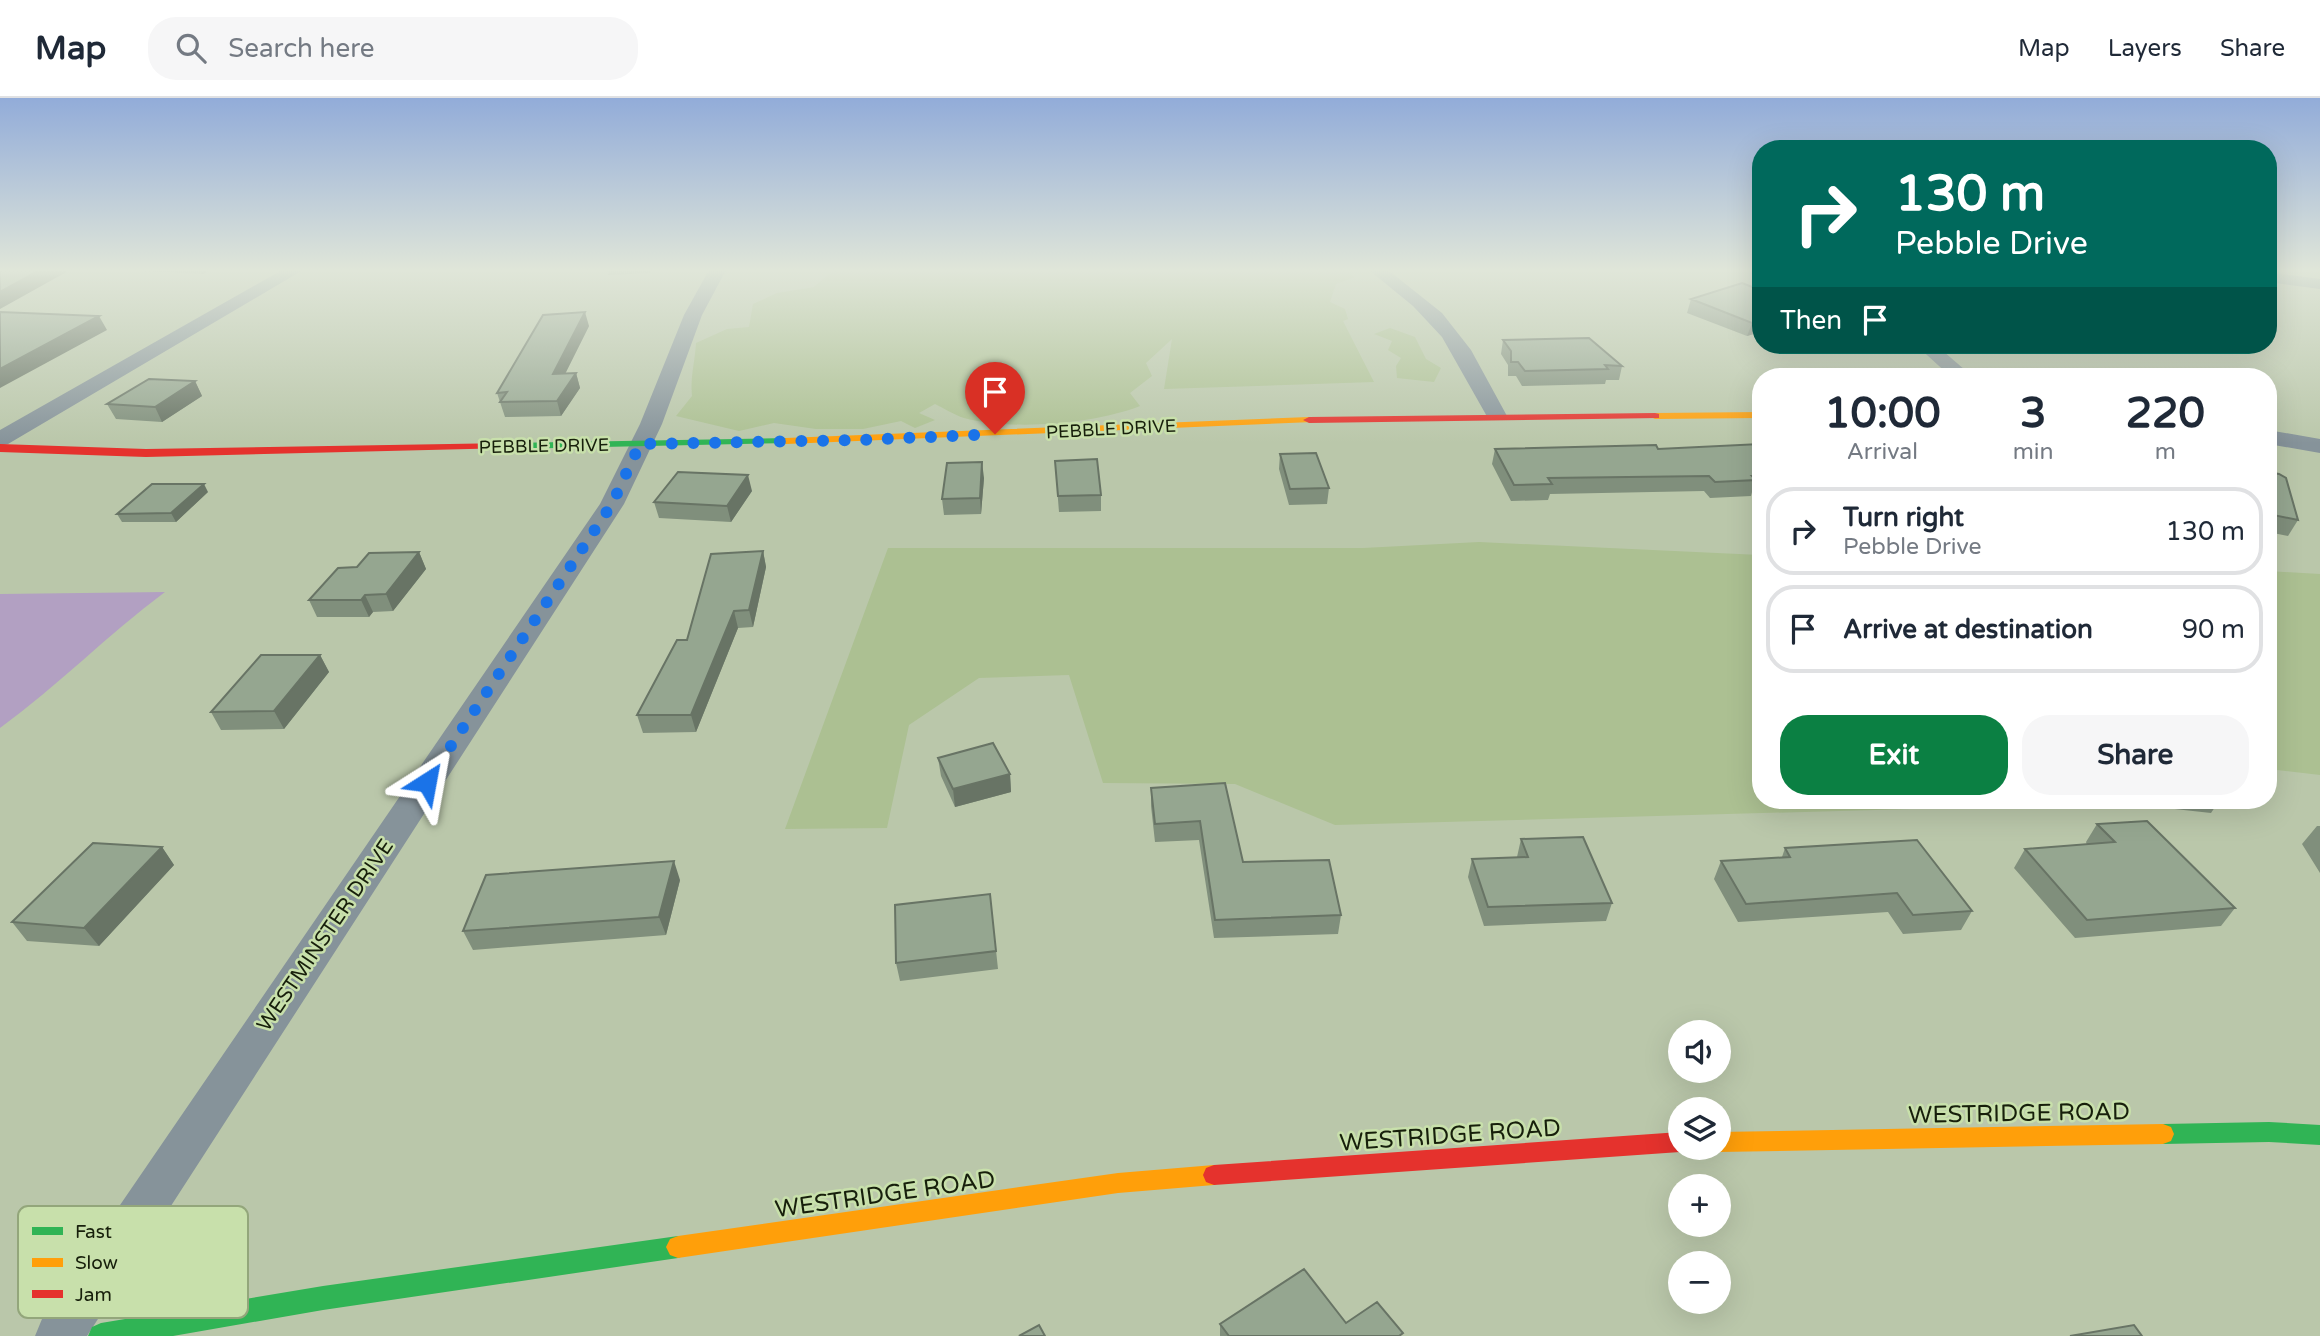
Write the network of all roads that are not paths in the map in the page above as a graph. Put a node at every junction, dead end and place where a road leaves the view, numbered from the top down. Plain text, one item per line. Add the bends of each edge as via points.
1 (194, 328) edge
2 (688, 328) edge
3 (1447, 328) edge
4 (1935, 354) edge
5 (1952, 368) edge
6 (1752, 415) edge
7 (1496, 416) junction
8 (0, 439) edge
9 (2277, 439) edge
10 (640, 444) junction
11 (2320, 446) edge
12 (0, 448) edge
13 (2320, 1135) edge
14 (1731, 1142) edge
15 (1668, 1143) edge
16 (145, 1206) edge
17 (248, 1311) edge
18 (71, 1318) edge
19 (206, 1318) edge
20 (59, 1336) edge
21 (101, 1336) edge

1 - 8 street
2 - 10 street, WESTMINSTER DRIVE
3 - 7 street
4 - 5 street
6 - 7 street, PEBBLE DRIVE
7 - 10 street, PEBBLE DRIVE
9 - 11 street
10 - 12 street, PEBBLE DRIVE via 146,453
10 - 16 street, WESTMINSTER DRIVE via 612,504
13 - 14 street, WESTRIDGE ROAD via 2269,1132
15 - 17 street, WESTRIDGE ROAD via 1118,1183
18 - 20 street, WESTMINSTER DRIVE
19 - 21 street, WESTRIDGE ROAD

